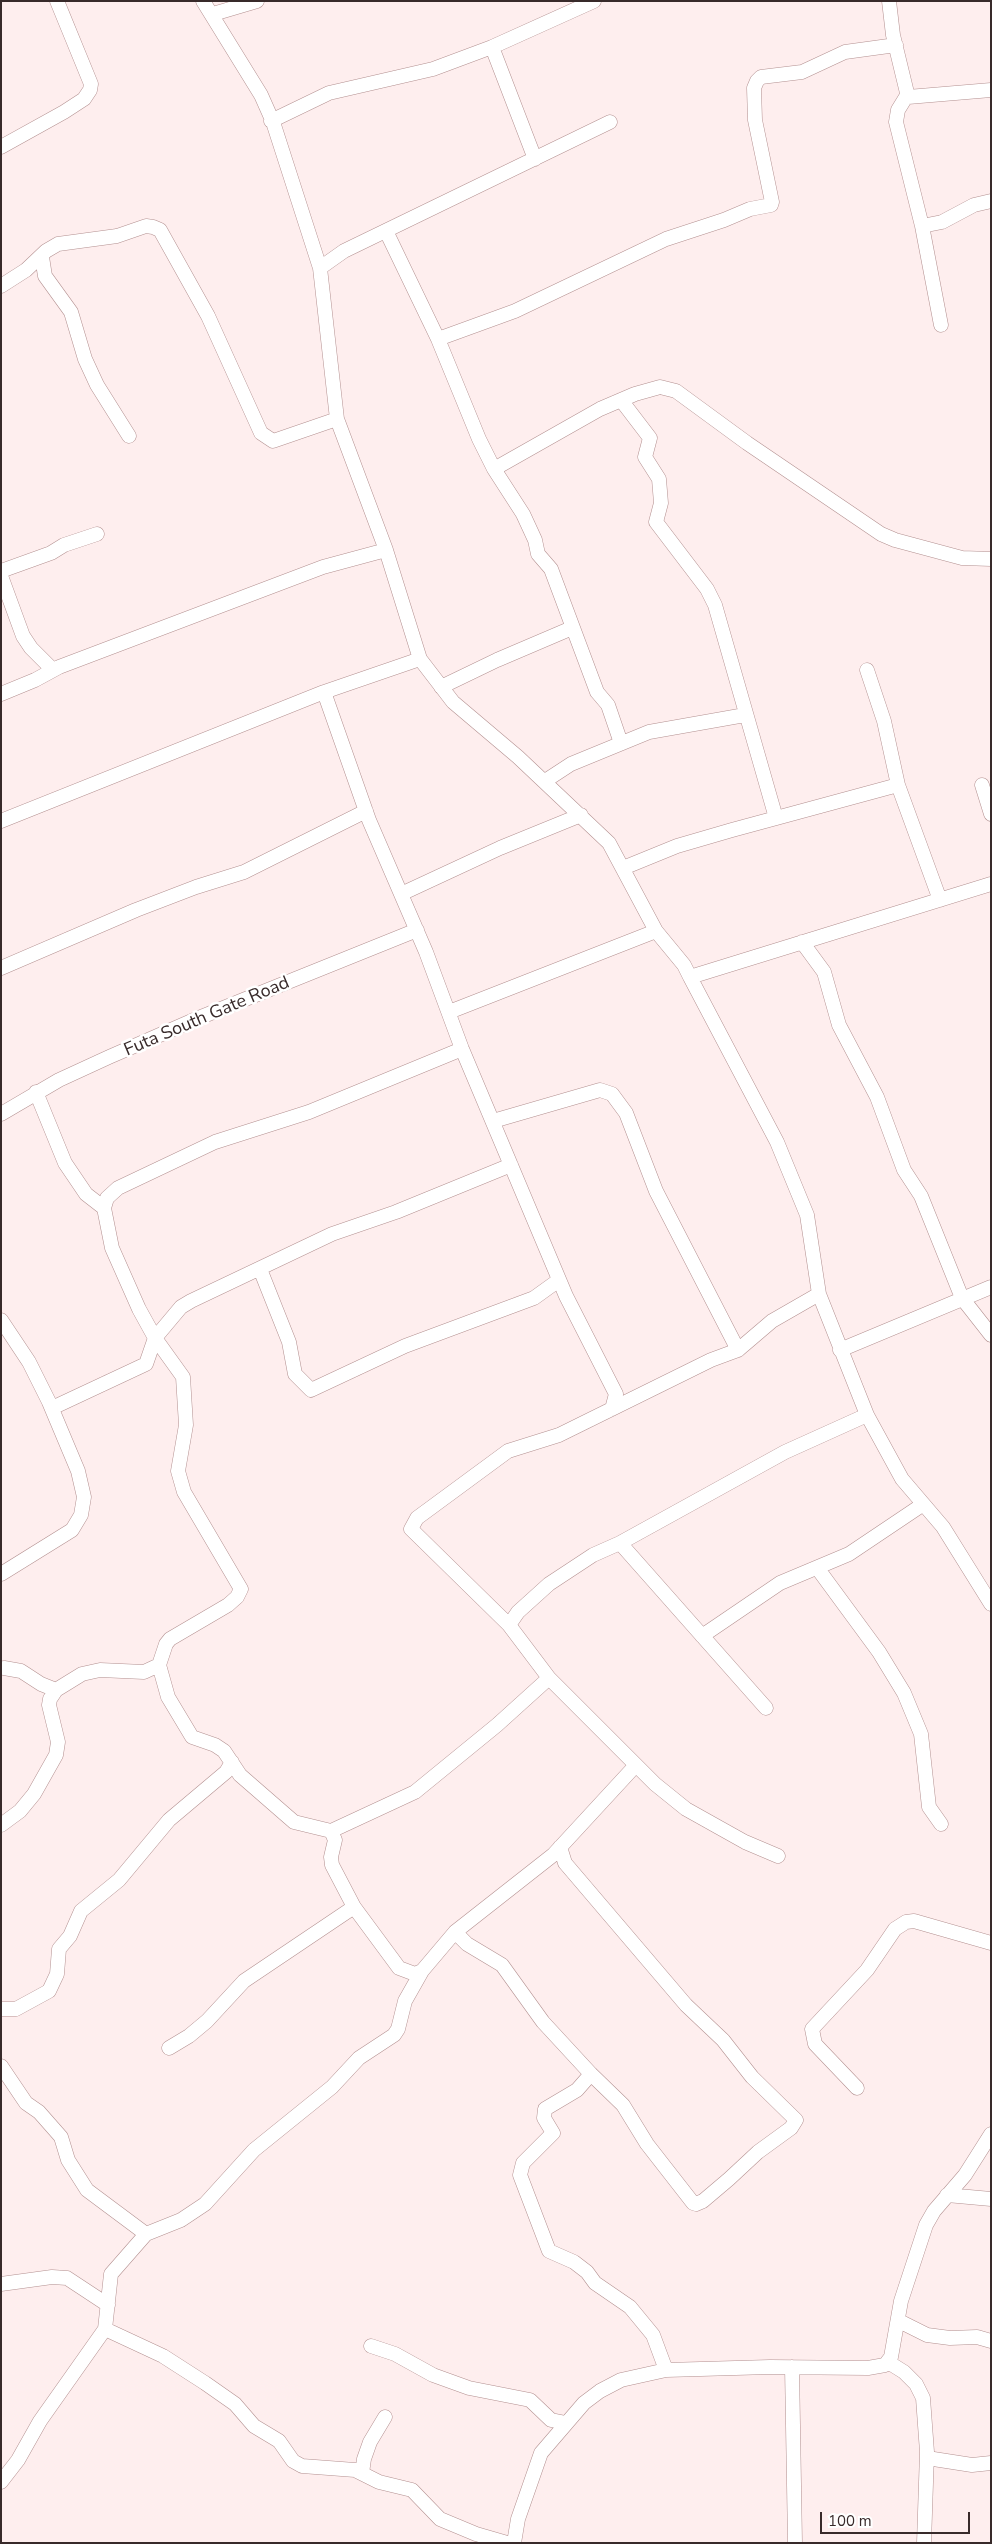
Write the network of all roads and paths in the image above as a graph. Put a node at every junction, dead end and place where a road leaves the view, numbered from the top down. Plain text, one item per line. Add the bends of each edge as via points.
1 (57, 1) edge
2 (203, 1) edge
3 (257, 1) edge
4 (594, 1) edge
5 (889, 1) edge
6 (213, 14) junction
7 (896, 45) junction
8 (492, 47) junction
9 (991, 90) edge
10 (908, 97) junction
11 (271, 121) junction
12 (610, 122) dead end
13 (1, 147) edge
14 (535, 159) junction
15 (991, 201) edge
16 (922, 226) junction
17 (386, 231) junction
18 (42, 257) junction
19 (320, 268) junction
20 (26, 270) junction
21 (44, 276) junction
22 (1, 286) edge
23 (941, 325) dead end
24 (438, 339) junction
25 (622, 400) junction
26 (337, 419) junction
27 (130, 436) dead end
28 (494, 468) junction
29 (97, 534) dead end
30 (386, 550) junction
31 (991, 560) edge
32 (1, 571) edge
33 (1, 576) edge
34 (572, 628) junction
35 (420, 659) junction
36 (53, 670) junction
37 (867, 670) dead end
38 (441, 687) junction
39 (324, 692) junction
40 (1, 694) edge
41 (746, 715) junction
42 (621, 743) junction
43 (545, 781) junction
44 (898, 785) junction
45 (982, 785) dead end
46 (366, 811) junction
47 (991, 814) edge
48 (581, 815) junction
49 (776, 818) junction
50 (1, 821) edge
51 (623, 868) junction
52 (991, 884) edge
53 (401, 894) junction
54 (940, 900) junction
55 (418, 930) junction
56 (656, 931) junction
57 (802, 942) junction
58 (1, 968) edge
59 (690, 977) junction
60 (449, 1012) junction
61 (462, 1049) junction
62 (36, 1092) junction
63 (1, 1114) edge
64 (493, 1121) junction
65 (511, 1165) junction
66 (104, 1208) junction
67 (260, 1269) junction
68 (559, 1280) junction
69 (991, 1287) edge
70 (819, 1294) junction
71 (962, 1298) junction
72 (1, 1320) edge
73 (991, 1335) edge
74 (155, 1338) junction
75 (738, 1350) junction
76 (840, 1350) junction
77 (616, 1394) junction
78 (634, 1398) junction
79 (52, 1408) junction
80 (612, 1409) junction
81 (867, 1415) junction
82 (922, 1505) junction
83 (620, 1543) junction
84 (818, 1569) junction
85 (1, 1574) edge
86 (991, 1604) edge
87 (509, 1625) junction
88 (702, 1636) junction
89 (160, 1665) junction
90 (4, 1668) dead end
91 (550, 1678) junction
92 (56, 1690) junction
93 (766, 1708) dead end
94 (232, 1762) junction
95 (636, 1765) junction
96 (941, 1824) dead end
97 (1, 1825) edge
98 (330, 1832) junction
99 (560, 1847) junction
100 (778, 1856) dead end
101 (354, 1907) junction
102 (455, 1932) junction
103 (991, 1942) edge
104 (399, 1968) junction
105 (422, 1970) junction
106 (405, 2001) junction
107 (1, 2009) edge
108 (169, 2048) dead end
109 (1, 2066) edge
110 (591, 2074) junction
111 (857, 2088) dead end
112 (991, 2134) edge
113 (947, 2195) junction
114 (991, 2199) edge
115 (146, 2234) junction
116 (1, 2284) edge
117 (108, 2305) junction
118 (899, 2321) junction
119 (105, 2329) junction
120 (990, 2343) edge
121 (370, 2346) dead end
122 (888, 2362) junction
123 (792, 2367) junction
124 (666, 2370) junction
125 (385, 2417) dead end
126 (566, 2423) junction
127 (927, 2458) junction
128 (991, 2463) edge
129 (362, 2472) junction
130 (1, 2482) edge
131 (507, 2543) edge
132 (514, 2543) edge
133 (794, 2543) edge
134 (924, 2543) edge

1 - 13 street via 91,84 90,90 84,99 64,112
2 - 6 street
3 - 6 street
4 - 8 street
5 - 7 street
6 - 11 street via 261,95
7 - 10 street
7 - 24 street via 845,52 802,72 761,77 757,81 754,88 755,120 771,205 750,209 666,239 515,311
8 - 11 street via 433,69 329,93
8 - 14 street
9 - 10 street
10 - 16 street via 898,110 896,122
11 - 19 street
12 - 14 street
14 - 17 street
15 - 16 street via 974,205 942,222
16 - 23 street
17 - 19 street via 344,251
17 - 24 street
18 - 20 street
18 - 21 street
18 - 26 street via 58,244 117,236 146,226 160,230 208,316 261,433 273,441
19 - 26 street
20 - 21 street
20 - 22 street
21 - 27 street via 71,312 94,378
24 - 28 street via 449,371
25 - 28 street
25 - 31 street via 660,387 676,391 881,534 962,558
25 - 41 street via 650,438 645,457 658,479 660,503 656,522 708,589
26 - 30 street
28 - 34 street via 523,514 538,554 549,566
29 - 32 street
30 - 35 street
30 - 36 street via 323,567
33 - 36 street via 23,636
34 - 38 street
34 - 42 street via 597,692 608,705
35 - 38 street
35 - 39 street
36 - 40 street
37 - 44 street via 884,720
38 - 43 street via 460,709
39 - 46 street
39 - 50 street
41 - 42 street via 667,728
41 - 49 street
42 - 43 street via 571,764
43 - 48 street
44 - 49 street
44 - 54 street
45 - 47 street
46 - 53 street
46 - 58 street via 244,872 136,910
48 - 51 street via 609,843
48 - 53 street
49 - 51 street via 677,846
51 - 56 street
52 - 54 street
53 - 55 street
54 - 57 street
55 - 60 street
55 - 62 street, Futa South Gate Road via 201,1017
56 - 59 street
56 - 60 street
57 - 59 street
57 - 71 street via 824,972 839,1025 877,1097 904,1170 917,1188
59 - 70 street via 777,1142 804,1207
60 - 61 street
61 - 64 street
61 - 66 street via 309,1112 215,1142 118,1188 107,1198
62 - 63 street, Futa South Gate Road
62 - 66 street via 65,1163 86,1194
64 - 65 street
64 - 75 street via 600,1090 612,1094 626,1113 656,1191
65 - 67 street via 332,1234
65 - 68 street
66 - 74 street via 112,1248
67 - 68 street via 289,1342 295,1374 311,1390 405,1346 534,1298
67 - 74 street via 181,1307
68 - 77 street
69 - 71 street
70 - 75 street via 772,1322
70 - 76 street
71 - 73 street
71 - 76 street
72 - 79 street via 29,1362
74 - 79 street via 146,1364
74 - 89 street via 181,1373 185,1384 186,1425 178,1471 184,1492 241,1589 238,1597 228,1605 170,1639 162,1651
75 - 78 street
76 - 81 street
77 - 78 street
77 - 80 street
78 - 80 street
79 - 85 street via 83,1488 81,1516 78,1524 64,1536
80 - 87 street via 559,1435 508,1451 412,1524 411,1529 417,1537
81 - 82 street via 902,1479
81 - 83 street via 785,1452
82 - 84 street via 849,1554
82 - 86 street via 943,1527
83 - 87 street via 593,1555 549,1584 518,1612
83 - 88 street
84 - 88 street via 780,1584
84 - 96 street via 879,1652 904,1693 920,1734 929,1806
87 - 91 street
88 - 93 street
89 - 92 street via 144,1672 100,1670 82,1674
89 - 94 street via 168,1698 188,1732 198,1741 224,1751
90 - 92 street via 21,1671
91 - 95 street
91 - 98 street via 415,1792
92 - 97 street via 49,1706 58,1742 56,1755 34,1794 20,1811
94 - 98 street via 240,1775 294,1822
94 - 107 street via 226,1772 169,1820 119,1880 81,1911 70,1936 59,1949 57,1974 49,1991 16,2009
95 - 99 street
95 - 100 street via 686,1809
98 - 101 street via 335,1840 332,1865
99 - 102 street
99 - 110 street via 565,1863 589,1893 686,2005 723,2040 771,2097 795,2117 796,2123 696,2204 647,2144 623,2105
101 - 104 street
101 - 108 street via 244,1981 207,2021
102 - 105 street
102 - 110 street via 466,1944 502,1965 543,2022
103 - 111 street via 914,1921 894,1928 868,1970 812,2029 815,2044
104 - 105 street via 415,1974
104 - 106 street
105 - 106 street
106 - 115 street via 394,2035 359,2058 332,2087 254,2150 205,2204 181,2220
109 - 115 street via 26,2103 61,2136 68,2160 87,2190
110 - 124 street via 577,2090 545,2109 544,2118 553,2133 523,2163 520,2175 549,2251 574,2262 595,2283 630,2307 652,2335
112 - 113 street via 965,2175
113 - 114 street
113 - 118 street via 926,2225 901,2302
115 - 117 street via 111,2274
116 - 117 street via 67,2278
117 - 119 street
118 - 120 street via 927,2334 950,2338 977,2337
118 - 122 street
119 - 129 street via 163,2356 227,2399 254,2426 279,2441 293,2461 302,2466
119 - 130 street
121 - 126 street via 395,2354 433,2376 469,2388 530,2400 551,2420
122 - 123 street via 868,2368
122 - 127 street via 916,2384 923,2398
123 - 124 street
123 - 133 street
124 - 126 street via 621,2380 600,2391
125 - 129 street via 367,2450
126 - 132 street via 538,2460 518,2519
127 - 128 street
127 - 134 street
129 - 131 street via 379,2482 412,2490 440,2519 451,2525

